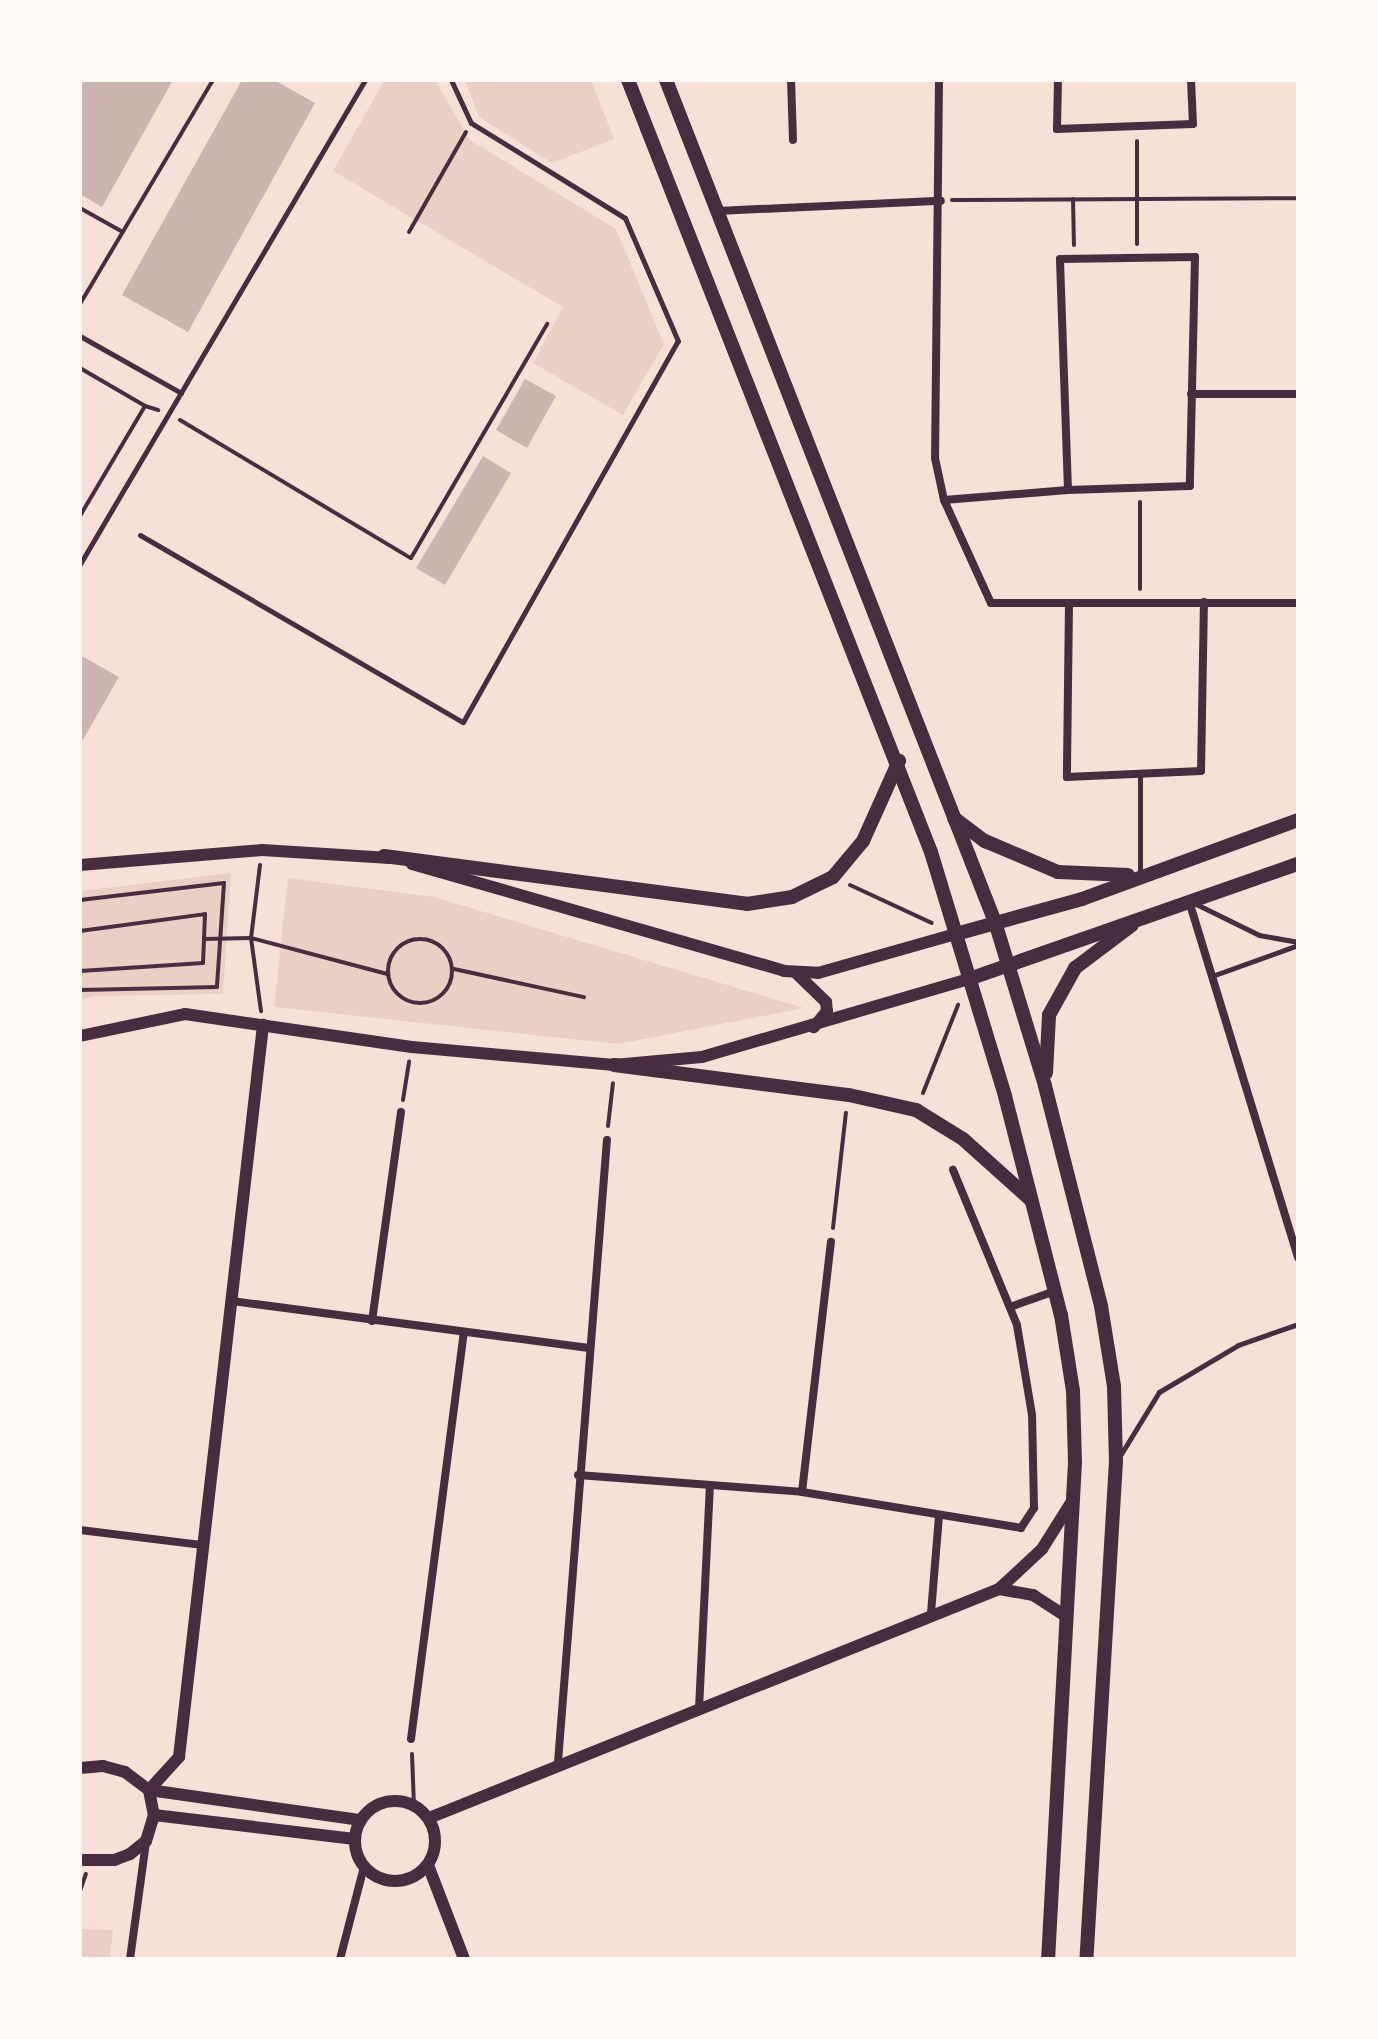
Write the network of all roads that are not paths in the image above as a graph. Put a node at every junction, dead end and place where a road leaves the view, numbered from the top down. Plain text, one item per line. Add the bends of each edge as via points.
1 (365, 80) edge
2 (451, 80) edge
3 (628, 80) edge
4 (666, 80) edge
5 (791, 80) edge
6 (939, 80) edge
7 (1058, 80) edge
8 (1191, 80) edge
9 (793, 140) dead end
10 (941, 201) junction
11 (717, 211) junction
12 (80, 336) edge
13 (181, 393) junction
14 (1191, 394) junction
15 (1298, 394) edge
16 (1068, 490) junction
17 (944, 500) junction
18 (140, 535) dead end
19 (80, 564) edge
20 (1204, 602) junction
21 (1298, 603) edge
22 (1069, 604) junction
23 (899, 761) junction
24 (1140, 774) junction
25 (954, 818) junction
26 (1298, 820) edge
27 (384, 856) junction
28 (1298, 864) edge
29 (80, 865) edge
30 (1140, 875) junction
31 (1189, 901) junction
32 (1141, 918) junction
33 (995, 922) junction
34 (956, 934) junction
35 (1298, 944) edge
36 (1008, 963) junction
37 (795, 972) junction
38 (1212, 976) junction
39 (969, 979) junction
40 (263, 1025) junction
41 (814, 1027) junction
42 (80, 1036) edge
43 (614, 1065) junction
44 (1045, 1086) junction
45 (401, 1112) road end
46 (607, 1140) road end
47 (953, 1170) dead end
48 (1032, 1201) junction
49 (831, 1242) road end
50 (1298, 1258) edge
51 (1055, 1291) junction
52 (232, 1301) junction
53 (1010, 1307) junction
54 (372, 1321) junction
55 (1298, 1324) edge
56 (464, 1332) junction
57 (587, 1348) junction
58 (1116, 1461) junction
59 (578, 1475) junction
60 (710, 1485) junction
61 (802, 1492) junction
62 (1074, 1498) junction
63 (939, 1515) junction
64 (80, 1530) edge
65 (203, 1545) junction
66 (999, 1589) junction
67 (931, 1613) junction
68 (1067, 1617) junction
69 (699, 1709) junction
70 (411, 1739) road end
71 (558, 1762) junction
72 (80, 1768) edge
73 (149, 1790) junction
74 (154, 1815) junction
75 (429, 1818) junction
76 (361, 1820) junction
77 (355, 1839) junction
78 (146, 1841) junction
79 (80, 1860) edge
80 (428, 1865) junction
81 (364, 1867) junction
82 (132, 1959) edge
83 (340, 1959) edge
84 (464, 1959) edge
85 (1048, 1959) edge
86 (1086, 1959) edge

1 - 13 lane
2 - 18 lane via 471,123 625,218 678,341 463,722
3 - 23 main road
4 - 11 main road
5 - 9 street
6 - 10 street
7 - 8 street via 1057,129 1193,124
10 - 11 street
10 - 17 street via 935,458
11 - 25 main road
12 - 13 lane
13 - 19 lane
14 - 15 street
14 - 16 street via 1190,486
14 - 16 street via 1195,257 1060,259
16 - 17 street
17 - 22 street via 991,603
20 - 21 street
20 - 22 street
20 - 24 street via 1201,771
22 - 24 street via 1067,777
23 - 27 main road via 863,841 833,877 792,897 747,904
23 - 34 main road
24 - 30 lane
25 - 30 main road via 985,841 1058,872
25 - 33 main road
26 - 30 main road
27 - 29 street via 262,850
27 - 37 street
28 - 31 main road
30 - 33 main road via 1082,899
31 - 32 main road
31 - 35 lane via 1259,935
31 - 38 street
32 - 36 main road
32 - 44 main road via 1075,968 1049,1015
33 - 34 main road
33 - 36 main road
34 - 37 street via 851,966
34 - 39 main road
35 - 38 lane
36 - 39 main road
36 - 44 main road
37 - 41 street via 826,1002 827,1011
38 - 50 street
39 - 41 street
39 - 48 main road
40 - 42 street via 185,1014
40 - 43 street via 412,1047
40 - 52 street
41 - 43 street via 702,1057
43 - 48 main road via 849,1095 916,1110 963,1139
44 - 58 main road via 1101,1306 1114,1386
45 - 54 street
46 - 57 street
47 - 53 street
48 - 51 main road
49 - 61 street
51 - 53 street
51 - 62 main road via 1073,1391
52 - 54 street
52 - 65 street
53 - 63 street via 1032,1415 1034,1508 1021,1528
54 - 56 street
55 - 58 lane via 1238,1345 1159,1392
56 - 57 street
56 - 70 street
57 - 59 street
58 - 86 main road
59 - 60 street
59 - 71 street
60 - 61 street
60 - 69 street
61 - 63 street
62 - 66 street via 1042,1549
62 - 68 main road
63 - 67 street
64 - 65 street
65 - 73 street via 179,1757
66 - 67 street
66 - 68 street via 1033,1595
67 - 69 street
68 - 85 main road
69 - 71 street
71 - 75 street
72 - 73 street via 125,1772
73 - 74 street
73 - 76 street
74 - 77 street
74 - 78 street
75 - 76 street via 414,1805 390,1801
75 - 80 street via 436,1842
76 - 77 street
77 - 81 street
78 - 79 street via 114,1860
78 - 82 street
80 - 81 street via 396,1882
80 - 84 street
81 - 83 street

